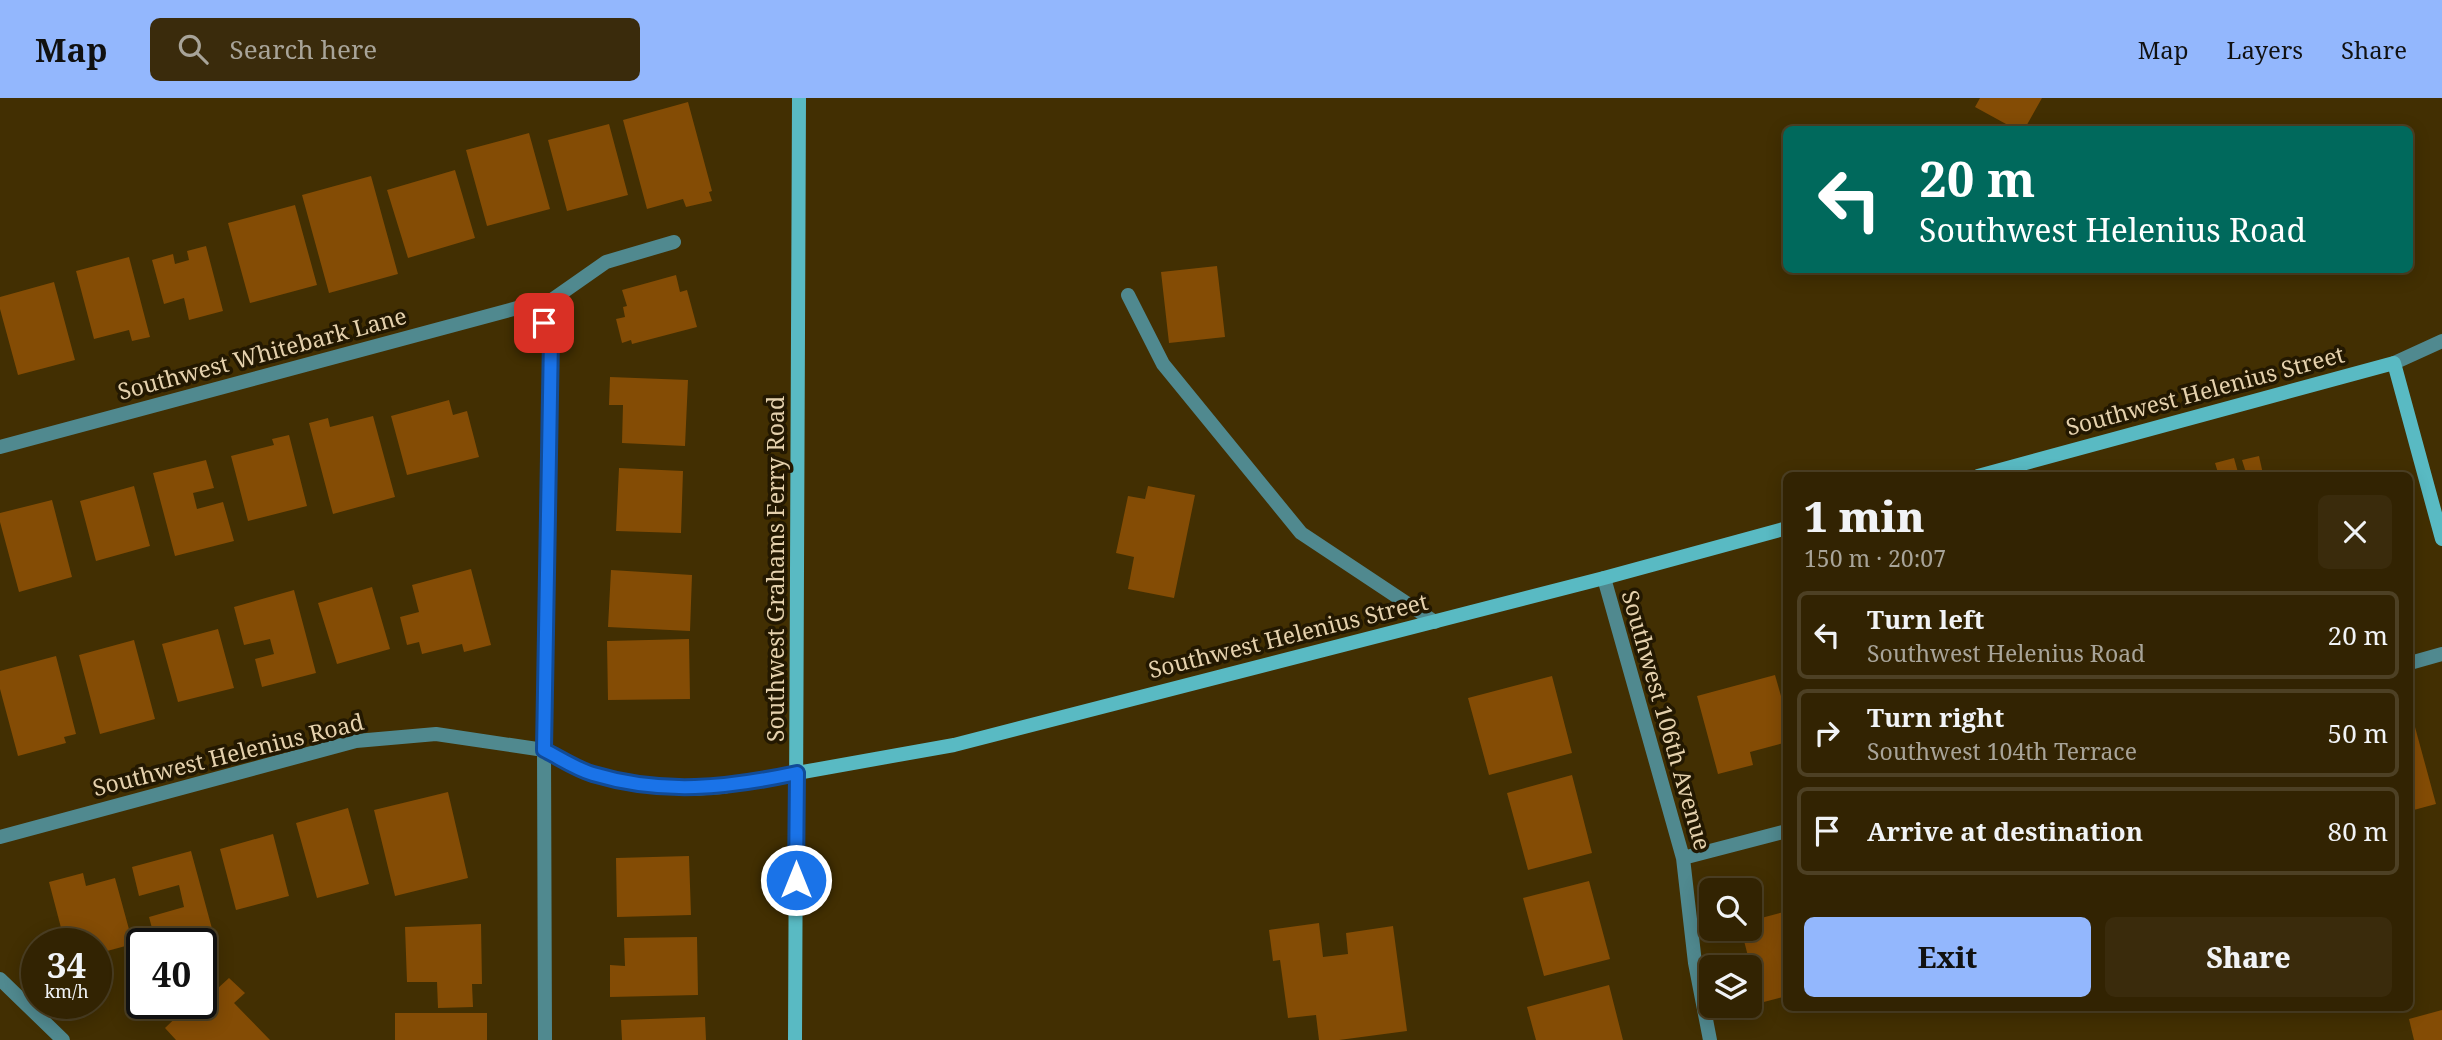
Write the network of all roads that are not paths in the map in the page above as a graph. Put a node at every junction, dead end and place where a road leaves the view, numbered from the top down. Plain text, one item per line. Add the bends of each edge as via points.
1 (799, 98) edge
2 (674, 242) dead end
3 (1128, 295) dead end
4 (536, 311) junction
5 (2442, 341) edge
6 (2394, 363) junction
7 (0, 447) edge
8 (1993, 472) edge
9 (1783, 529) edge
10 (2442, 539) edge
11 (1604, 578) junction
12 (1434, 622) junction
13 (2442, 654) edge
14 (2413, 662) edge
15 (544, 750) junction
16 (797, 773) junction
17 (1783, 832) edge
18 (0, 837) edge
19 (1684, 858) junction
20 (0, 979) edge
21 (63, 1040) edge
22 (545, 1040) edge
23 (795, 1040) edge
24 (1710, 1040) edge

1 - 16 street, Southwest Grahams Ferry Road
2 - 4 street via 606,262
3 - 12 street via 1163,364 1301,533
4 - 7 street, Southwest Whitebark Lane via 517,307
4 - 15 street via 551,337
5 - 6 street, Southwest Helenius Street
6 - 8 street, Southwest Helenius Street
6 - 10 street
9 - 11 street, Southwest Helenius Street
11 - 12 street, Southwest Helenius Street
11 - 19 street, Southwest 106th Avenue
12 - 16 street, Southwest Helenius Street via 954,745
13 - 14 street
15 - 16 street, Southwest Helenius Road via 592,774 659,787 722,787
15 - 18 street, Southwest Helenius Road via 436,734 356,741
15 - 22 street
16 - 23 street, Southwest Grahams Ferry Road
17 - 19 street
19 - 24 street, Southwest 106th Avenue via 1695,964
20 - 21 street

